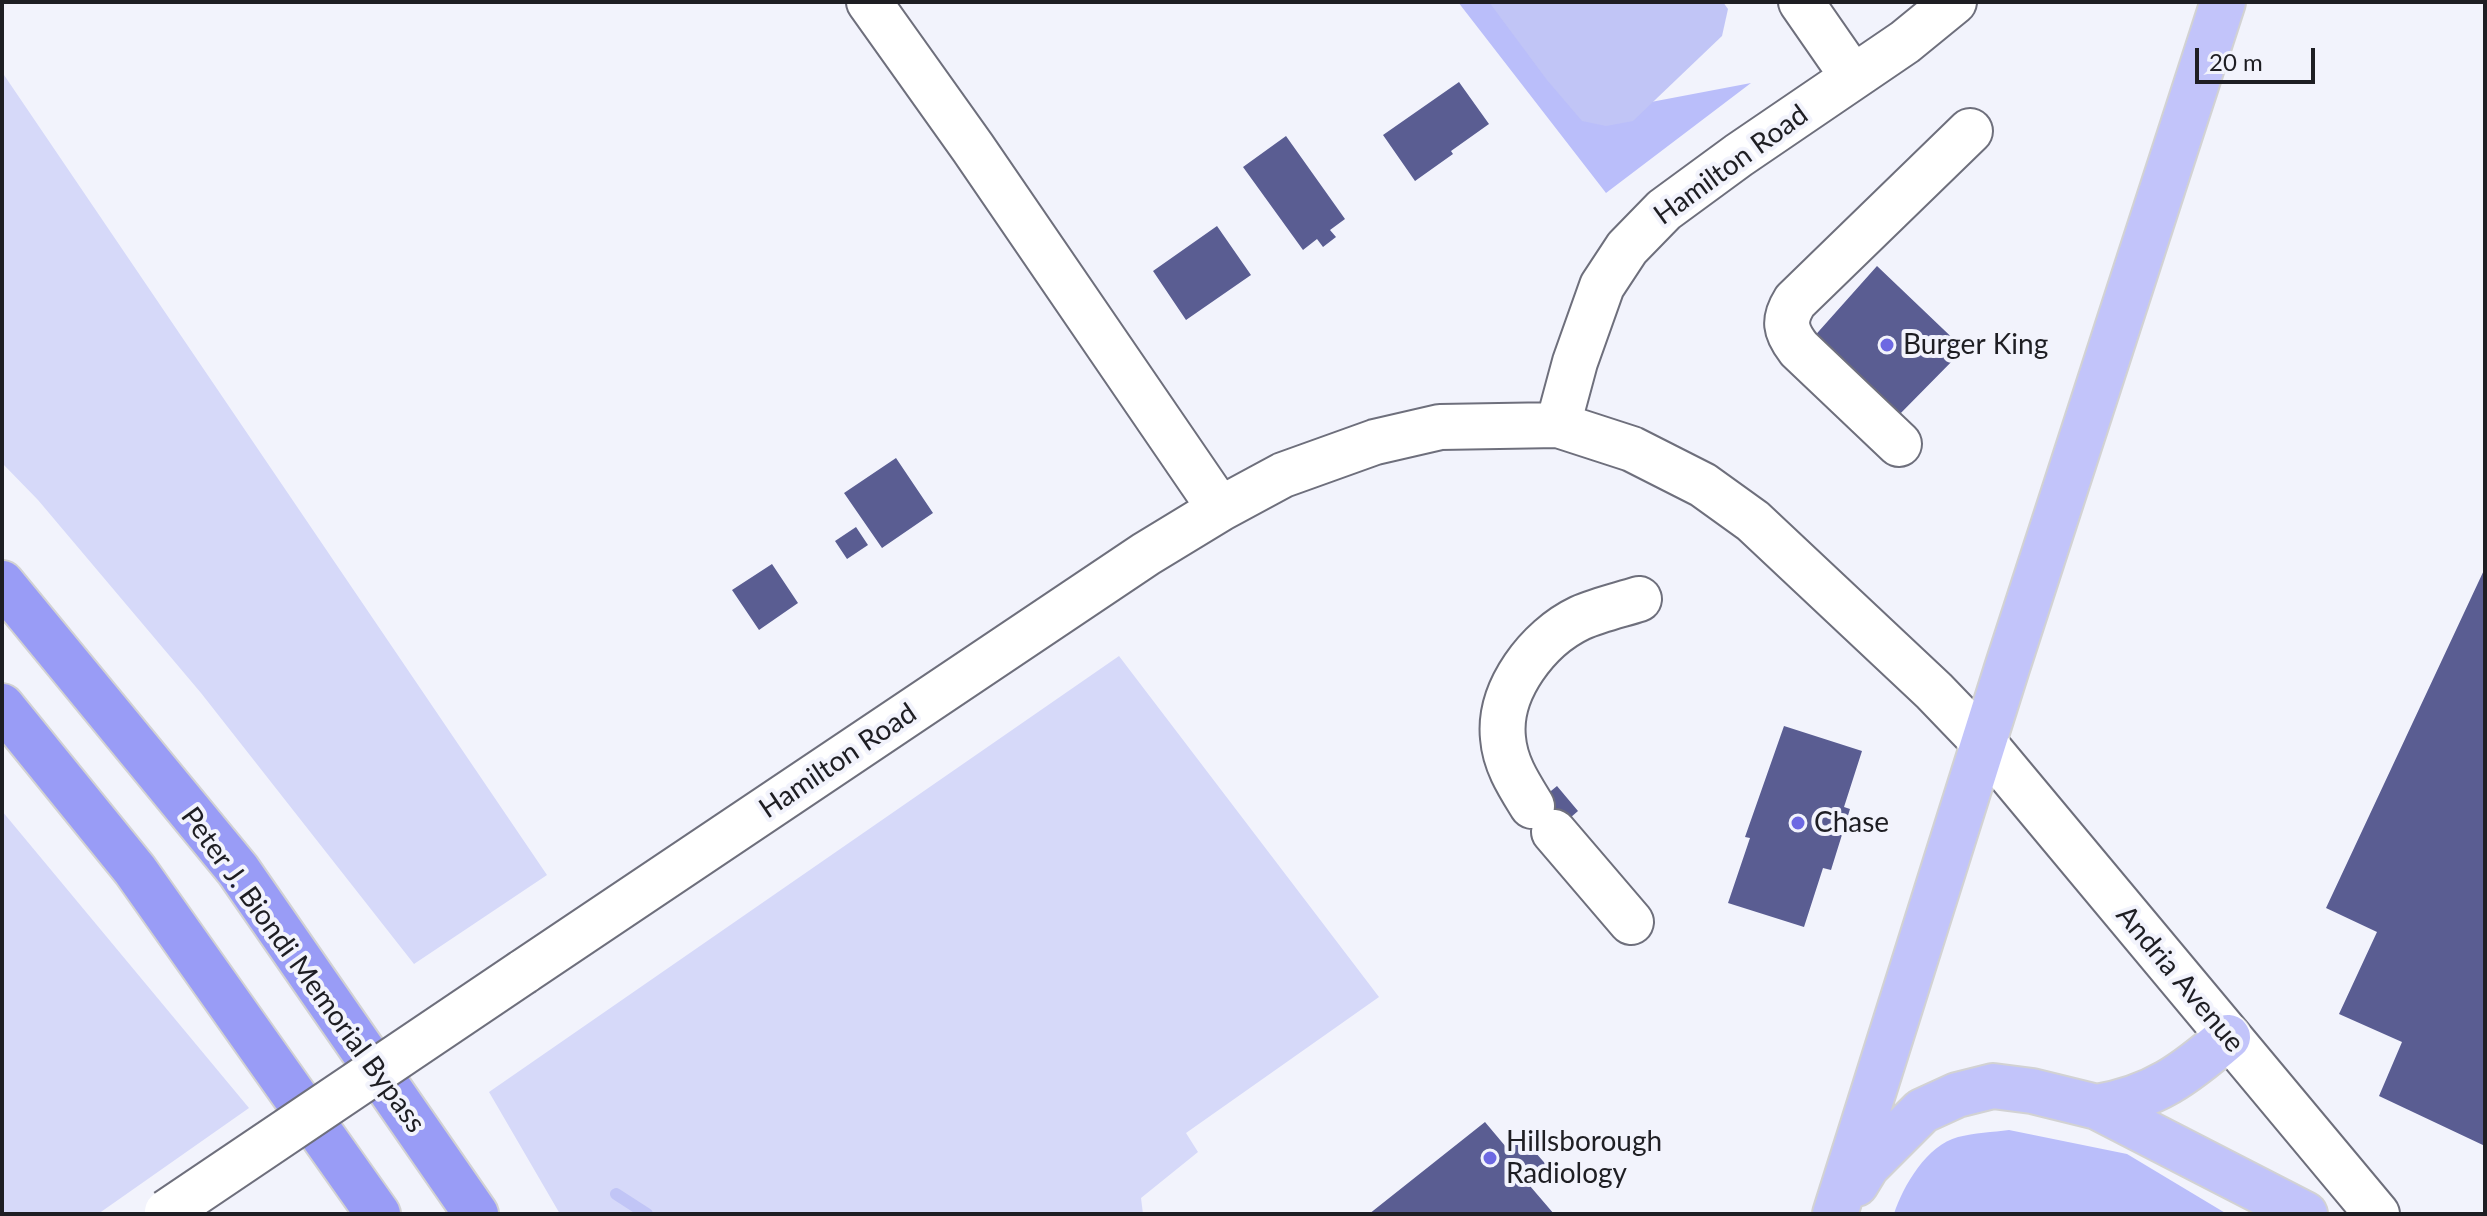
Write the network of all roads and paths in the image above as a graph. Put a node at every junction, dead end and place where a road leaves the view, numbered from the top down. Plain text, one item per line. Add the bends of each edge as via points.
1 (869, 2) edge
2 (1801, 2) edge
3 (1954, 2) edge
4 (2223, 2) edge
5 (1853, 77) junction
6 (1970, 131) dead end
7 (1558, 425) junction
8 (1899, 444) dead end
9 (1220, 509) junction
10 (2, 583) edge
11 (1639, 599) dead end
12 (2, 706) edge
13 (1984, 743) junction
14 (1631, 922) dead end
15 (2228, 1037) junction
16 (2097, 1107) junction
17 (166, 1213) edge
18 (378, 1214) edge
19 (476, 1214) edge
20 (1837, 1214) edge
21 (2305, 1214) edge
22 (2377, 1214) edge

1 - 9 street
2 - 5 street
3 - 5 street, Hamilton Road
4 - 13 main road
5 - 7 street, Hamilton Road via 1664,210 1627,248 1602,286
6 - 8 street via 1787,313 1788,335 1799,349
7 - 9 street, Hamilton Road via 1440,427 1375,442 1283,475
7 - 13 street, Hamilton Road via 1632,449 1703,485 1753,521
9 - 17 street, Hamilton Road, bridge
10 - 19 highway, Peter J. Biondi Memorial Bypass via 238,870
11 - 14 street via 1580,618 1550,638 1524,668 1506,704 1502,737 1511,772 1543,819
12 - 18 highway via 135,870
13 - 15 street, Andria Avenue
13 - 20 main road
15 - 16 main road via 2188,1071 2155,1089 2128,1102
15 - 22 street, Andria Avenue
16 - 20 main road via 1993,1086 1957,1095 1922,1111 1893,1137
16 - 21 main road

